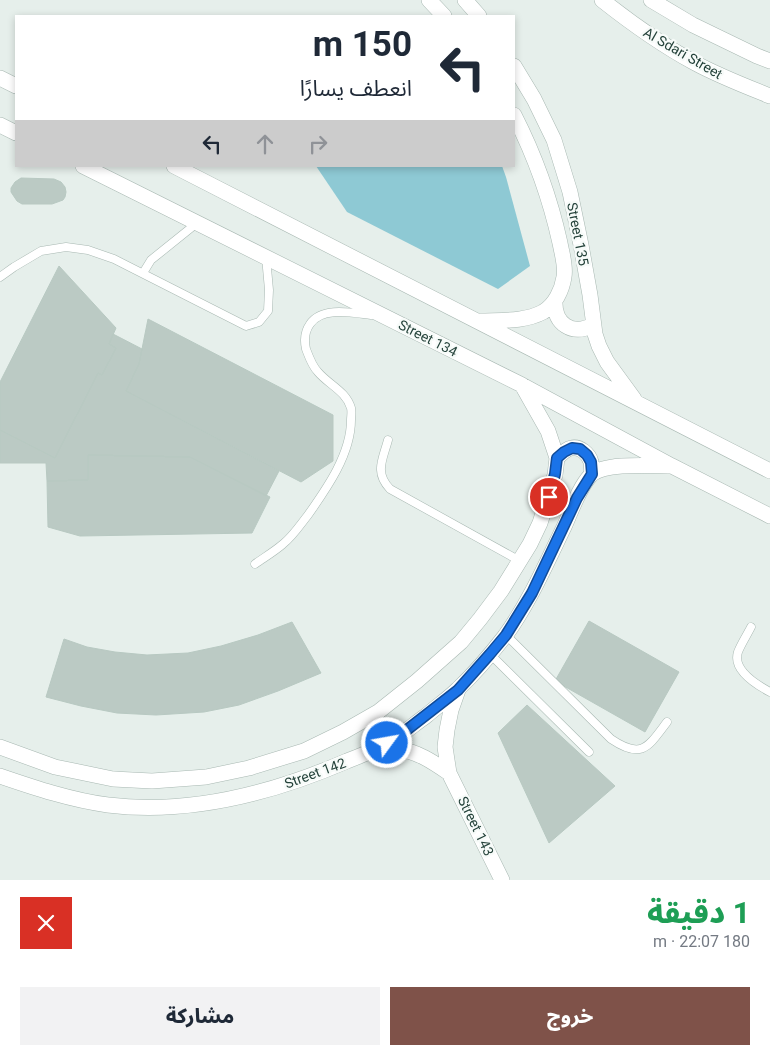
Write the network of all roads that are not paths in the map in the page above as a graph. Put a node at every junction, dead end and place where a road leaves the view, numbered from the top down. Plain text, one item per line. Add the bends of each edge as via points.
1 (429, 0) edge
2 (465, 0) edge
3 (602, 0) edge
4 (651, 0) edge
5 (443, 15) edge
6 (477, 15) edge
7 (770, 61) edge
8 (515, 68) edge
9 (0, 78) edge
10 (15, 86) edge
11 (770, 96) edge
12 (515, 117) edge
13 (0, 125) edge
14 (10, 133) edge
15 (85, 167) edge
16 (176, 167) edge
17 (197, 223) junction
18 (266, 257) junction
19 (143, 273) junction
20 (0, 277) edge
21 (555, 301) junction
22 (386, 317) junction
23 (477, 321) junction
24 (593, 325) junction
25 (522, 385) junction
26 (636, 402) junction
27 (388, 440) dead end
28 (557, 458) junction
29 (672, 466) junction
30 (770, 471) edge
31 (592, 474) junction
32 (770, 516) edge
33 (520, 561) junction
34 (255, 564) dead end
35 (750, 627) dead end
36 (506, 635) junction
37 (490, 654) junction
38 (458, 690) junction
39 (770, 692) edge
40 (667, 722) dead end
41 (0, 747) edge
42 (375, 749) junction
43 (589, 752) dead end
44 (449, 773) junction
45 (0, 776) edge
46 (502, 880) edge

1 - 5 street
2 - 6 street
3 - 11 street, Al Sdari Street via 696,64
4 - 7 street via 694,25
8 - 24 street, Street 135 via 554,140 570,192
9 - 10 street
12 - 21 street, Street 135 via 543,181 564,261 565,276
13 - 14 street
15 - 17 street, Street 134
16 - 23 street
17 - 18 street, Street 134
17 - 19 lane via 151,260
18 - 19 lane via 268,311 259,322 246,326
18 - 22 street, Street 134
19 - 20 lane via 88,250 66,247 41,252
21 - 23 street via 533,317
21 - 24 street via 557,315 566,326 580,330
22 - 25 street, Street 134
22 - 34 lane via 351,312 329,313 312,320 305,335 310,359 318,372 345,395 351,409 351,429 342,460 325,492 284,543
23 - 26 street
24 - 26 street, Street 135 via 607,362
25 - 28 street, Street 142 via 548,431
25 - 29 street, Street 134
26 - 30 street
27 - 33 lane via 380,473 390,489
28 - 31 street via 572,448 580,449 591,462
28 - 33 street, Street 142 via 540,523
29 - 31 street via 619,466
29 - 32 street, Street 134
31 - 36 street, Street 142 via 577,498 532,593
33 - 41 street, Street 142 via 461,642 417,681 378,712 304,751 206,777 152,781 113,779 55,766
35 - 39 lane via 737,662 749,678
36 - 37 street, Street 142
36 - 40 lane via 621,746 631,750 642,749
37 - 38 street, Street 142
37 - 43 lane
38 - 42 street, Street 142 via 399,736
38 - 44 street, Street 143 via 446,738
42 - 44 street via 398,749 416,754
42 - 45 street, Street 142 via 310,776 254,794 210,803 154,807 108,805 48,793
44 - 46 street, Street 143

